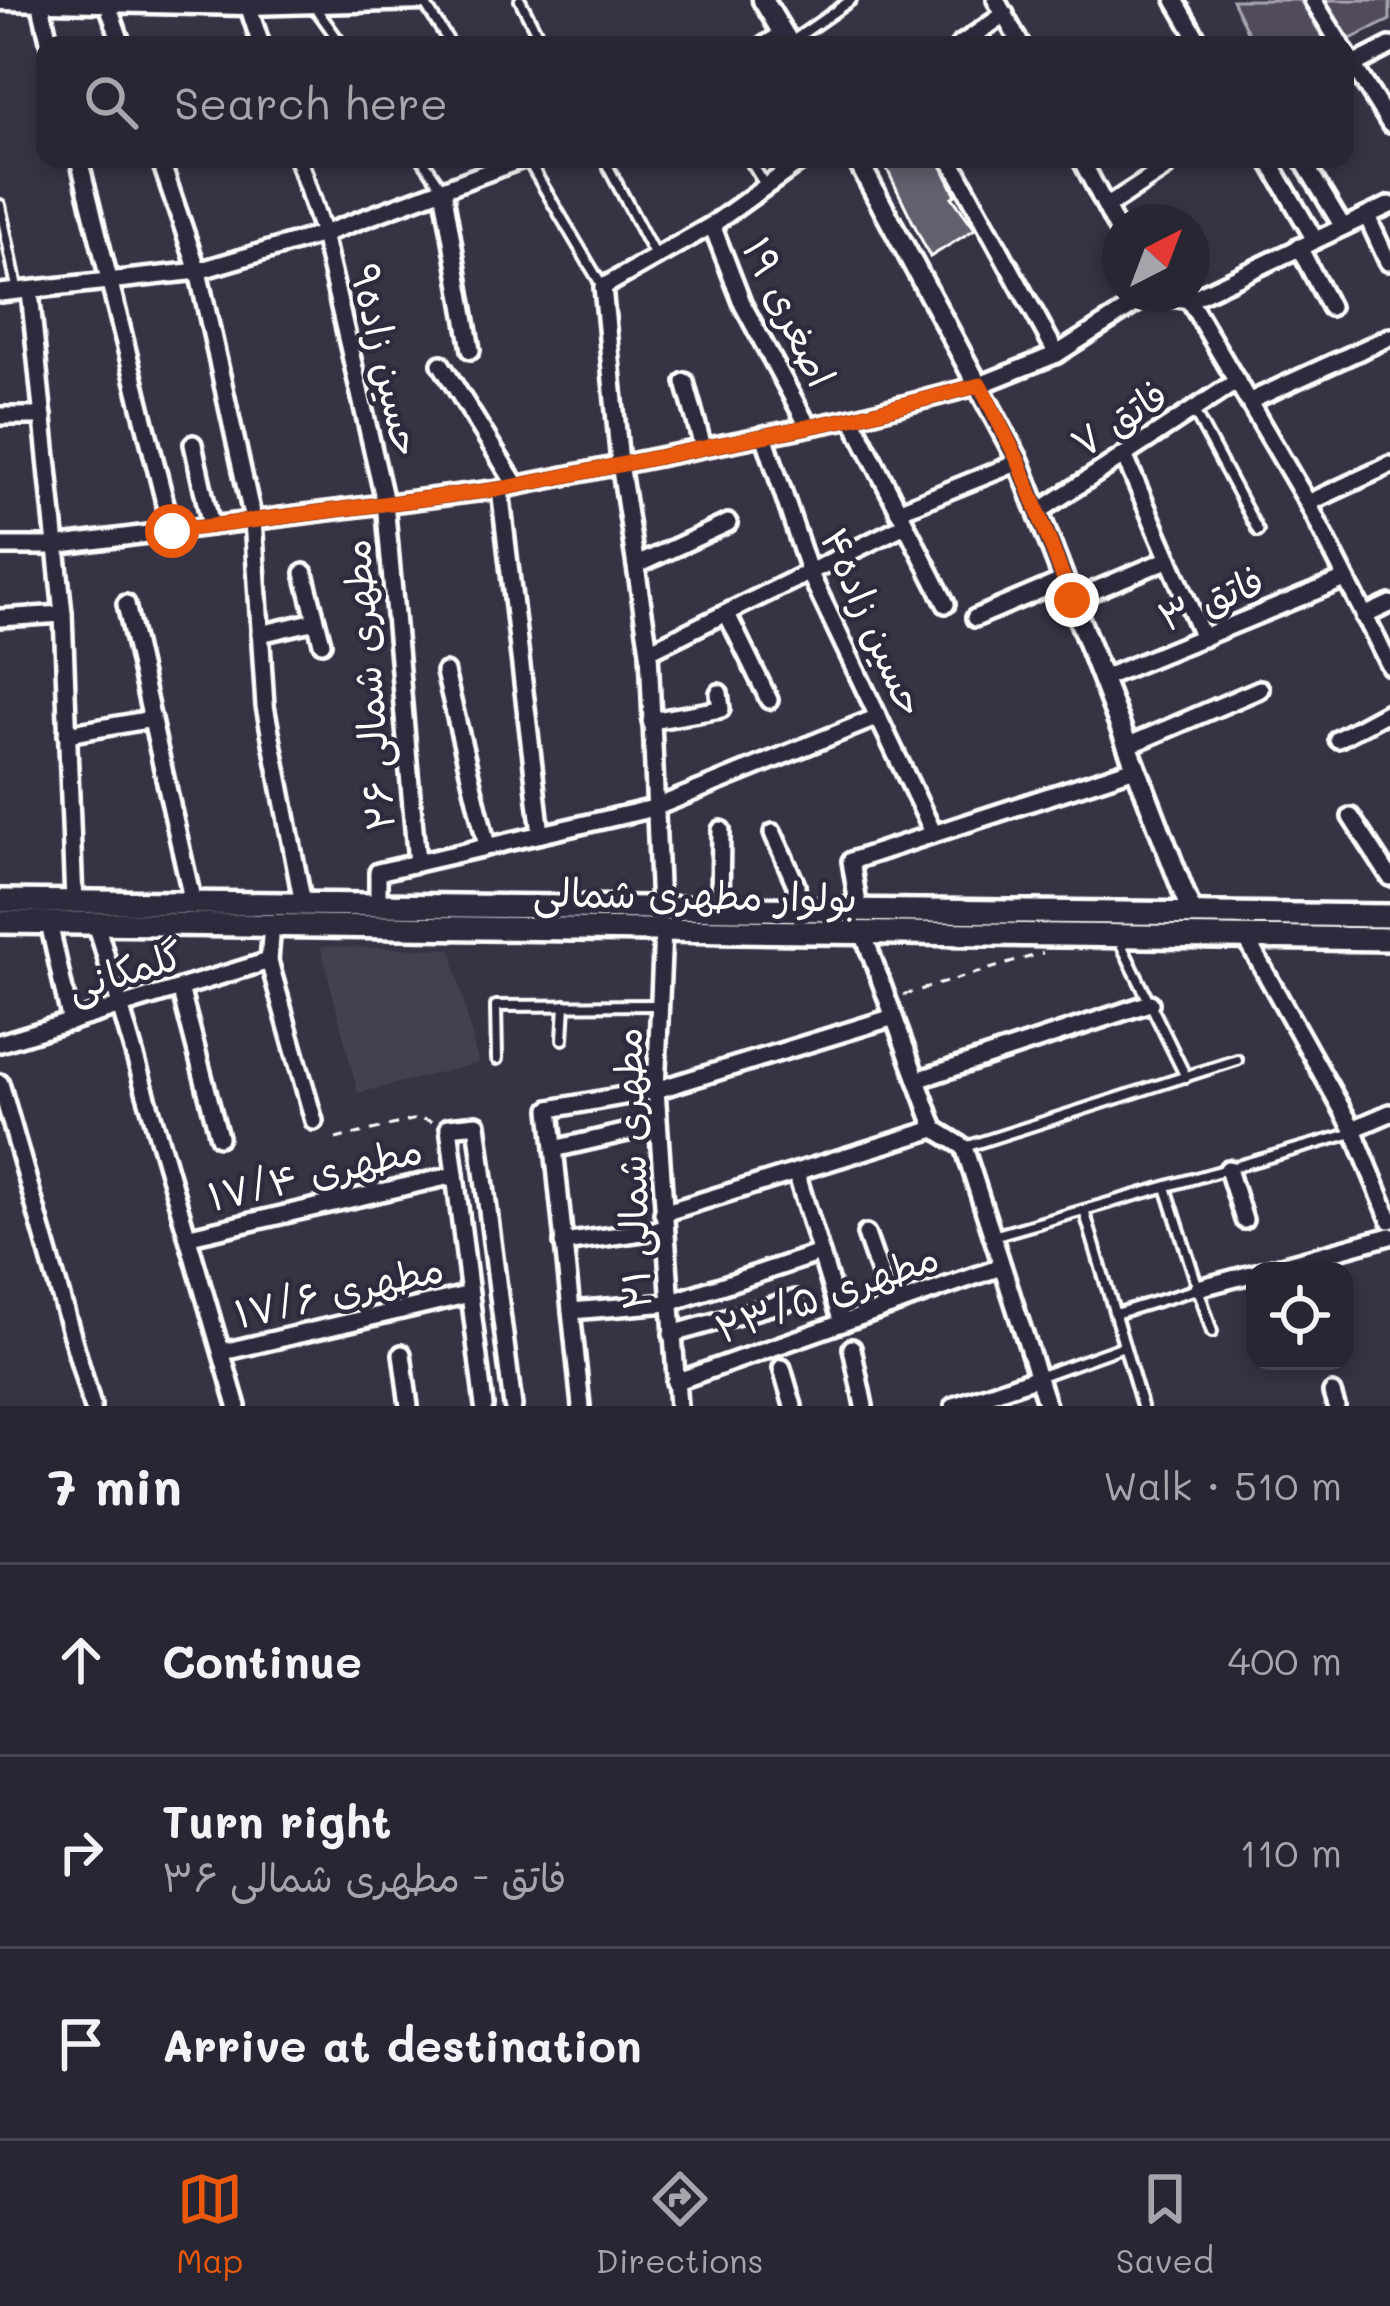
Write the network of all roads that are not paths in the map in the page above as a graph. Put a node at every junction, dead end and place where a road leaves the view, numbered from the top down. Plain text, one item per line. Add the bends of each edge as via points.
1 (0, 0) edge
2 (422, 0) edge
3 (520, 0) edge
4 (763, 0) edge
5 (777, 0) edge
6 (851, 0) edge
7 (1175, 0) edge
8 (1313, 0) edge
9 (40, 1) edge
10 (99, 1) edge
11 (311, 2) edge
12 (380, 2) edge
13 (238, 3) edge
14 (999, 4) edge
15 (48, 36) edge
16 (117, 36) edge
17 (256, 36) edge
18 (336, 36) edge
19 (446, 36) edge
20 (539, 36) edge
21 (790, 36) edge
22 (791, 36) edge
23 (799, 36) edge
24 (969, 36) edge
25 (1016, 36) edge
26 (1196, 36) edge
27 (1335, 36) edge
28 (1390, 46) edge
29 (1354, 53) edge
30 (1354, 67) edge
31 (1390, 124) edge
32 (81, 168) edge
33 (163, 168) edge
34 (301, 168) edge
35 (428, 168) edge
36 (500, 168) edge
37 (530, 168) edge
38 (609, 168) edge
39 (754, 168) edge
40 (791, 168) edge
41 (862, 168) edge
42 (955, 168) edge
43 (1086, 168) edge
44 (1272, 168) edge
45 (1307, 168) edge
46 (1164, 169) dead end
47 (765, 187) junction
48 (443, 189) junction
49 (1104, 204) edge
50 (1111, 204) edge
51 (0, 205) edge
52 (1390, 206) edge
53 (1367, 216) junction
54 (712, 225) junction
55 (1343, 227) junction
56 (322, 234) junction
57 (1307, 244) junction
58 (656, 257) junction
59 (1388, 262) edge
60 (198, 271) junction
61 (109, 282) junction
62 (603, 287) junction
63 (1210, 290) edge
64 (24, 292) junction
65 (0, 293) edge
66 (1330, 308) dead end
67 (1123, 312) edge
68 (1196, 312) edge
69 (1390, 337) edge
70 (471, 350) dead end
71 (1057, 354) junction
72 (441, 364) dead end
73 (1237, 381) junction
74 (685, 382) dead end
75 (980, 385) junction
76 (1250, 401) junction
77 (1193, 410) junction
78 (0, 416) edge
79 (43, 416) junction
80 (852, 418) junction
81 (808, 426) junction
82 (764, 435) junction
83 (193, 444) dead end
84 (703, 447) junction
85 (1124, 455) junction
86 (1019, 462) junction
87 (620, 463) junction
88 (1390, 465) edge
89 (508, 487) junction
90 (386, 502) junction
91 (1308, 503) junction
92 (1038, 512) junction
93 (901, 518) junction
94 (253, 520) junction
95 (728, 523) dead end
96 (211, 526) junction
97 (172, 531) junction
98 (1258, 531) dead end
99 (0, 546) edge
100 (54, 546) junction
101 (1169, 559) junction
102 (637, 566) junction
103 (304, 573) dead end
104 (810, 574) junction
105 (1345, 579) junction
106 (1064, 580) junction
107 (1072, 600) junction
108 (126, 604) dead end
109 (946, 604) dead end
110 (1390, 604) edge
111 (63, 614) junction
112 (728, 614) junction
113 (1364, 616) junction
114 (0, 618) edge
115 (974, 618) dead end
116 (316, 621) junction
117 (260, 634) junction
118 (1203, 638) junction
119 (322, 644) dead end
120 (650, 651) junction
121 (1390, 666) edge
122 (446, 672) dead end
123 (1101, 679) junction
124 (1260, 689) dead end
125 (719, 693) dead end
126 (770, 700) dead end
127 (1390, 711) edge
128 (878, 717) junction
129 (152, 718) junction
130 (651, 721) junction
131 (67, 734) junction
132 (1338, 739) dead end
133 (1126, 746) junction
134 (1135, 768) junction
135 (654, 808) junction
136 (1351, 817) dead end
137 (721, 830) dead end
138 (933, 832) junction
139 (773, 833) dead end
140 (541, 834) junction
141 (487, 846) junction
142 (417, 862) junction
143 (1390, 877) edge
144 (0, 901) edge
145 (74, 902) junction
146 (193, 903) junction
147 (303, 904) junction
148 (378, 905) junction
149 (720, 908) junction
150 (797, 909) junction
151 (1192, 914) junction
152 (1390, 916) edge
153 (661, 919) junction
154 (861, 921) junction
155 (0, 922) edge
156 (49, 922) junction
157 (96, 923) junction
158 (1023, 923) junction
159 (272, 925) junction
160 (1117, 936) junction
161 (1246, 938) junction
162 (1390, 939) edge
163 (268, 961) junction
164 (180, 988) junction
165 (1150, 1003) junction
166 (565, 1005) junction
167 (660, 1005) junction
168 (119, 1009) junction
169 (894, 1018) junction
170 (71, 1022) junction
171 (563, 1039) dead end
172 (0, 1043) edge
173 (497, 1059) dead end
174 (1237, 1060) dead end
175 (1186, 1076) junction
176 (917, 1080) junction
177 (0, 1083) edge
178 (656, 1090) junction
179 (1390, 1113) edge
180 (314, 1120) dead end
181 (658, 1125) junction
182 (935, 1129) junction
183 (1353, 1131) junction
184 (219, 1137) dead end
185 (964, 1147) junction
186 (554, 1149) junction
187 (1228, 1169) junction
188 (796, 1172) junction
189 (455, 1175) junction
190 (1166, 1186) junction
191 (1084, 1210) junction
192 (1244, 1220) dead end
193 (1390, 1220) edge
194 (663, 1221) junction
195 (866, 1234) dead end
196 (190, 1236) junction
197 (1390, 1236) edge
198 (991, 1237) junction
199 (563, 1243) junction
200 (820, 1252) junction
201 (1295, 1262) edge
202 (1000, 1267) junction
203 (1246, 1275) edge
204 (1198, 1288) junction
205 (470, 1294) junction
206 (796, 1299) dead end
207 (669, 1303) junction
208 (891, 1306) junction
209 (571, 1311) junction
210 (1115, 1314) junction
211 (842, 1323) junction
212 (1212, 1332) dead end
213 (672, 1334) junction
214 (1124, 1346) junction
215 (852, 1348) dead end
216 (223, 1352) junction
217 (402, 1354) dead end
218 (782, 1368) dead end
219 (1035, 1378) junction
220 (676, 1382) junction
221 (92, 1406) edge
222 (237, 1406) edge
223 (409, 1406) edge
224 (484, 1406) edge
225 (513, 1406) edge
226 (581, 1406) edge
227 (678, 1406) edge
228 (794, 1406) edge
229 (865, 1406) edge
230 (954, 1406) edge
231 (1047, 1406) edge
232 (1142, 1406) edge

1 - 9 street
2 - 12 street
2 - 19 lane
3 - 20 lane
4 - 21 street
5 - 22 street
6 - 23 lane
7 - 26 street
8 - 27 street
9 - 10 street
9 - 15 street
10 - 13 street
10 - 16 street
11 - 12 street
11 - 13 street
11 - 18 lane
13 - 17 street
14 - 24 street
14 - 25 street
28 - 29 street
30 - 31 street
32 - 61 street
33 - 60 street
34 - 56 street, حسین زاده۹
35 - 48 lane
36 - 48 street
37 - 62 lane
38 - 58 lane
39 - 47 lane
40 - 47 street
41 - 75 street
42 - 71 street
43 - 49 street
44 - 57 street
45 - 55 street
46 - 50 street
47 - 54 street
48 - 56 street
48 - 70 street
51 - 64 lane
52 - 53 street
53 - 55 street
53 - 59 street
54 - 58 street
54 - 81 street, اصغری ۱۹ via 743,305
55 - 57 street
56 - 60 street
56 - 90 street, حسین زاده۹
57 - 63 street
57 - 66 street
58 - 62 street
60 - 61 street
60 - 94 street
61 - 64 street
61 - 97 street
62 - 87 street, مطهری شمالی ۲۱
64 - 65 street
64 - 79 street
67 - 71 street
68 - 73 street
69 - 76 street
71 - 75 street
72 - 89 street
73 - 76 street
73 - 77 street, فاتق ۷
74 - 84 street
75 - 80 street
75 - 86 street
76 - 91 street
77 - 85 street, فاتق ۷
77 - 98 lane
78 - 79 street
79 - 100 street
80 - 81 street
80 - 93 street
81 - 82 street
82 - 84 street
82 - 104 street, حسین زاده۴
83 - 96 street
84 - 87 street
85 - 92 street, فاتق ۷
85 - 101 street
86 - 92 street
86 - 93 street
87 - 89 street
87 - 102 street, مطهری شمالی ۲۱
88 - 91 street
89 - 90 street
89 - 140 street
90 - 94 street
90 - 142 street, مطهری شمالی ۲۶
91 - 105 street
92 - 106 street
93 - 104 street
93 - 109 street
94 - 96 street
94 - 117 street
95 - 102 street
96 - 97 street
97 - 100 street
99 - 100 street
100 - 111 street
101 - 107 street
101 - 118 street
102 - 120 street, مطهری شمالی ۲۱
103 - 116 street
104 - 112 street
104 - 128 street, حسین زاده۴
105 - 113 street
105 - 118 street, فاتق ۳
106 - 107 street
106 - 115 street
107 - 123 street
108 - 129 street
110 - 113 street
111 - 114 street
111 - 131 street
112 - 120 street
112 - 126 street
113 - 121 street
116 - 117 street
116 - 119 street
117 - 147 street via 265,706
118 - 123 street, فاتق ۳
120 - 130 street, مطهری شمالی ۲۱
122 - 141 street
123 - 133 street
124 - 133 street
125 - 130 street via 721,709
127 - 132 street
128 - 135 street
128 - 138 street, حسین زاده۴
129 - 131 street
129 - 146 street
130 - 135 street, مطهری شمالی ۲۱
131 - 145 street
133 - 134 street
134 - 138 street
134 - 151 street
135 - 140 street
135 - 153 street, مطهری شمالی ۲۱
136 - 143 street
137 - 149 street
138 - 154 street via 851,861
139 - 150 street via 796,885
140 - 141 street
141 - 142 street
142 - 148 street via 378,872
144 - 145 main road, بولوار مطهری شمالی
145 - 146 main road, بولوار مطهری شمالی
146 - 147 main road, بولوار مطهری شمالی
147 - 148 main road, بولوار مطهری شمالی
148 - 153 main road, بولوار مطهری شمالی
149 - 150 main road, بولوار مطهری شمالی
149 - 153 main road, بولوار مطهری شمالی
150 - 154 main road, بولوار مطهری شمالی
151 - 152 main road, بولوار مطهری شمالی
151 - 158 main road, بولوار مطهری شمالی
153 - 154 main road, بولوار مطهری شمالی
153 - 159 main road, بولوار مطهری شمالی
153 - 167 street, مطهری شمالی ۲۱
154 - 158 main road, بولوار مطهری شمالی
154 - 169 street
155 - 156 main road, بولوار مطهری شمالی
156 - 157 main road, بولوار مطهری شمالی
156 - 170 street
157 - 159 main road, بولوار مطهری شمالی
157 - 168 street
158 - 160 main road, بولوار مطهری شمالی
159 - 163 street
160 - 161 main road, بولوار مطهری شمالی
160 - 165 lane
161 - 162 main road, بولوار مطهری شمالی
161 - 183 street
163 - 164 street, گلمکانی
163 - 180 street
164 - 168 street, گلمکانی
164 - 184 street
165 - 175 lane
165 - 176 street
166 - 167 lane
166 - 171 lane
166 - 173 lane via 496,1006
167 - 178 street, مطهری شمالی ۲۱
168 - 170 street, گلمکانی
168 - 196 street
169 - 176 street
169 - 178 street
170 - 172 street, گلمکانی
174 - 175 lane
175 - 185 lane
176 - 182 street
177 - 221 street
178 - 181 street, مطهری شمالی ۲۱
178 - 186 street via 550,1109
179 - 183 street
181 - 186 street
181 - 194 street, مطهری شمالی ۲۱
182 - 185 street
182 - 188 street
183 - 187 lane
183 - 193 street
185 - 198 street
186 - 199 street
187 - 190 lane
187 - 192 street
188 - 194 street
188 - 200 street
189 - 196 street, مطهری ۱۷/۴
189 - 205 street
189 - 225 street via 449,1127 477,1124
190 - 191 lane
190 - 204 lane
191 - 198 lane
191 - 210 lane
194 - 199 street
194 - 207 street, مطهری شمالی ۲۱
195 - 208 street
196 - 216 street
197 - 201 street
198 - 202 street
199 - 209 street
200 - 207 street
200 - 211 street
202 - 208 street, مطهری ۲۳/۵
202 - 219 street
203 - 204 street
204 - 210 lane
204 - 212 lane
205 - 216 street, مطهری ۱۷/۶
205 - 224 street
206 - 213 street
207 - 209 street
207 - 213 street, مطهری شمالی ۲۱
208 - 211 street, مطهری ۲۳/۵
209 - 226 street
210 - 214 lane
211 - 220 street, مطهری ۲۳/۵
213 - 220 street, مطهری شمالی ۲۱
214 - 219 lane
214 - 232 lane
215 - 229 street
216 - 222 street
217 - 223 street
218 - 228 street
219 - 230 street
219 - 231 street
220 - 227 street, مطهری شمالی ۲۱

